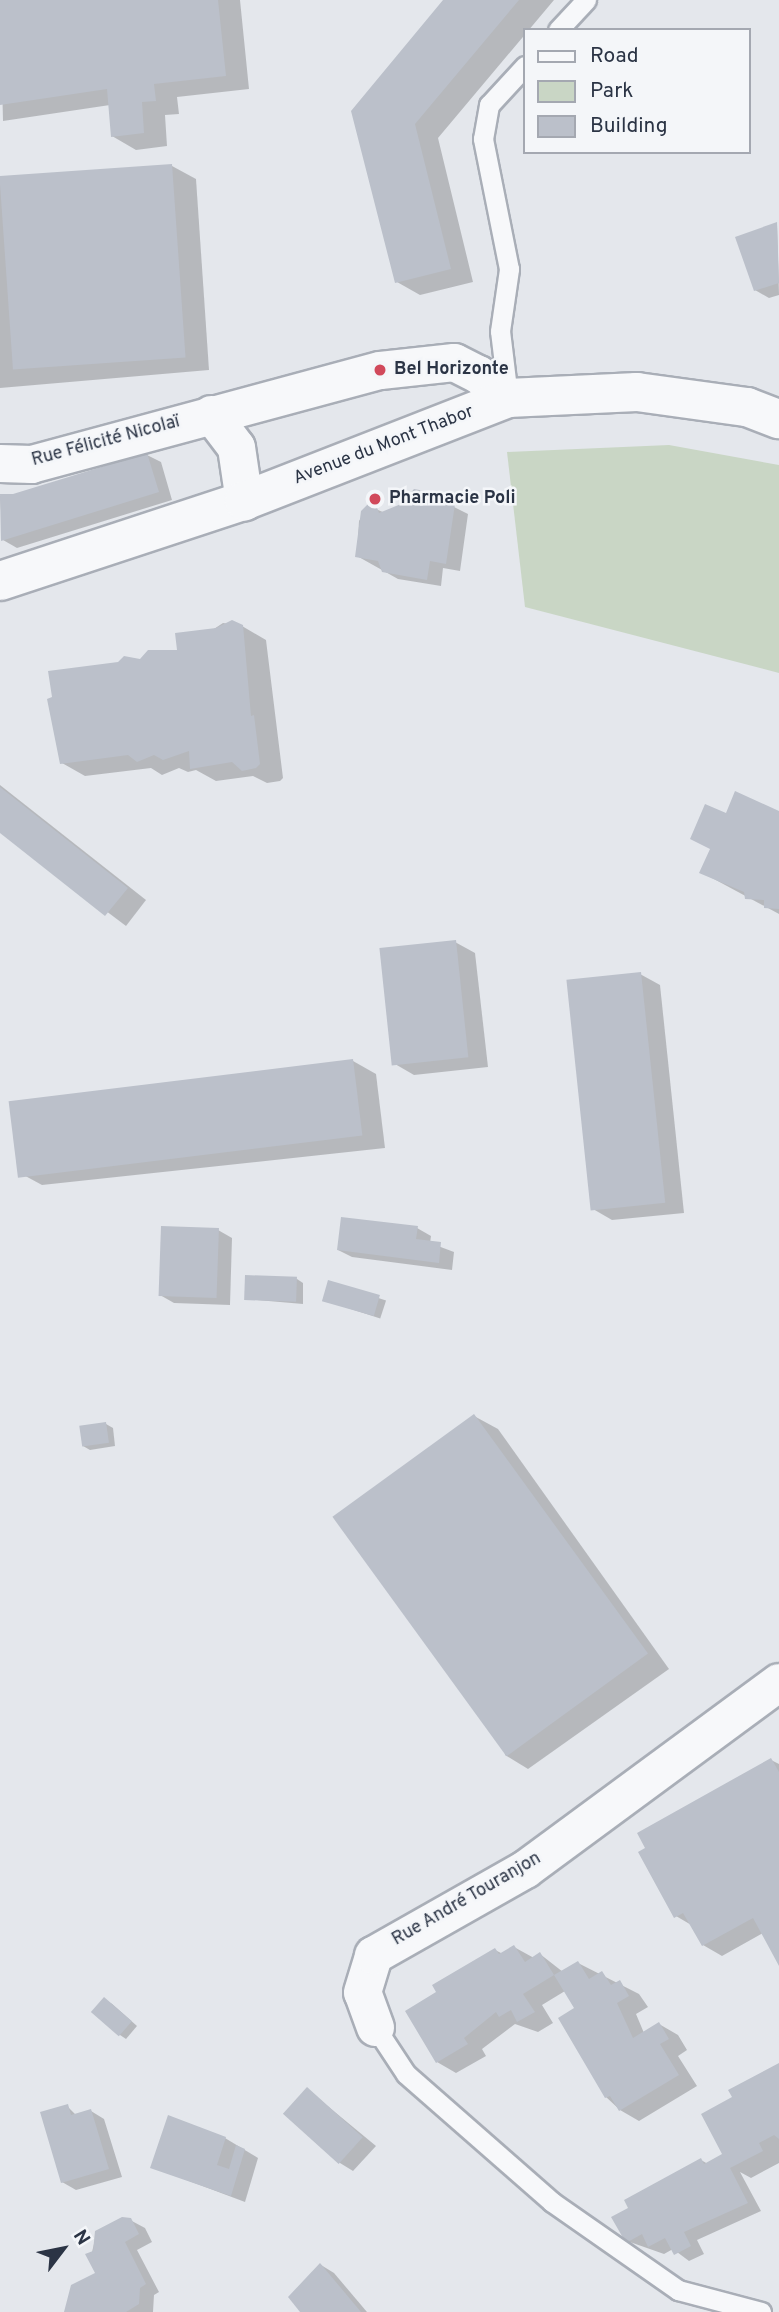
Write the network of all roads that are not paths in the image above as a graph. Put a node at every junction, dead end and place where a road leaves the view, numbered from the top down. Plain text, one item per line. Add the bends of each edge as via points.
1 (586, 0) edge
2 (560, 28) edge
3 (524, 67) edge
4 (508, 398) junction
5 (211, 414) junction
6 (779, 419) edge
7 (0, 463) edge
8 (244, 501) junction
9 (0, 581) edge
10 (779, 1682) edge
11 (375, 2027) joint
12 (761, 2312) edge

1 - 2 lane
3 - 4 lane via 489,105 482,139 509,269 500,331
4 - 5 street, Rue Félicité Nicolaï via 454,362 380,370
4 - 6 street, Avenue du Mont Thabor via 637,392 747,407
4 - 8 street, Avenue du Mont Thabor
5 - 7 street, Rue Félicité Nicolaï via 31,464
5 - 8 street via 236,447
8 - 9 street, Avenue du Mont Thabor
10 - 11 street, Rue André Touranjon via 526,1869 373,1955 362,1993
11 - 12 lane, Rue André Touranjon via 406,2074 552,2202 678,2290

